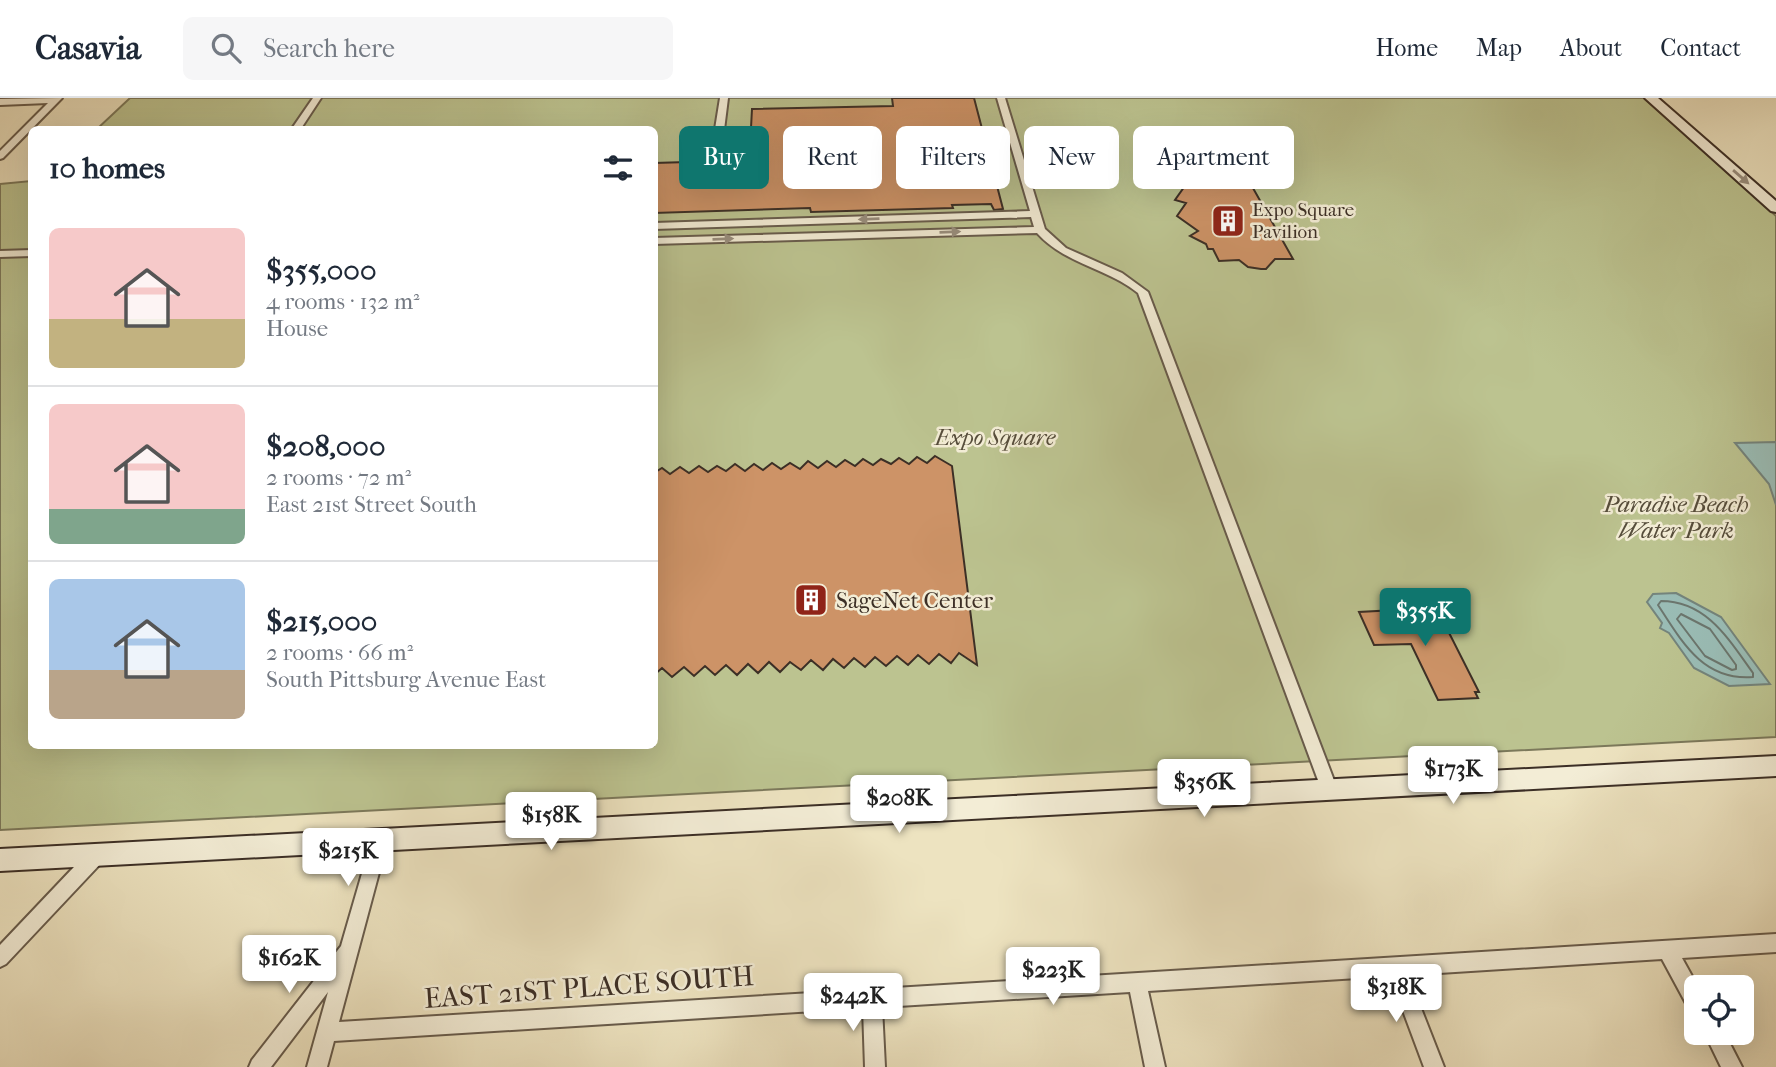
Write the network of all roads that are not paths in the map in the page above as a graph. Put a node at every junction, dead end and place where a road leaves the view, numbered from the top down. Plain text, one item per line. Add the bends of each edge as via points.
1 (317, 98) edge
2 (724, 98) edge
3 (1001, 98) edge
4 (1651, 98) edge
5 (1669, 98) edge
6 (57, 99) edge
7 (0, 102) edge
8 (30, 126) edge
9 (298, 126) edge
10 (720, 126) edge
11 (28, 128) edge
12 (1707, 131) junction
13 (1690, 132) junction
14 (0, 156) edge
15 (1773, 199) edge
16 (1035, 214) junction
17 (658, 226) edge
18 (1040, 230) junction
19 (658, 241) edge
20 (28, 253) edge
21 (0, 254) edge
22 (1776, 766) edge
23 (1330, 791) junction
24 (380, 839) junction
25 (97, 855) junction
26 (0, 860) edge
27 (1776, 943) edge
28 (352, 947) junction
29 (1667, 950) junction
30 (0, 958) edge
31 (1395, 966) junction
32 (1684, 980) edge
33 (1137, 982) junction
34 (872, 998) junction
35 (327, 1032) junction
36 (1720, 1045) edge
37 (259, 1067) edge
38 (317, 1067) edge
39 (875, 1067) edge
40 (1155, 1067) edge
41 (1434, 1067) edge
42 (1732, 1067) edge

1 - 9 street
2 - 10 street
3 - 16 street
4 - 13 main road
5 - 12 main road
6 - 7 street
6 - 8 street
11 - 14 street
12 - 13 main road
12 - 15 main road
13 -> 15 main road
16 -> 17 street
16 - 18 street
19 -> 18 street
18 - 23 street via 1068,254 1119,273 1143,292
20 - 21 street
22 - 23 main road
23 - 24 main road
24 - 25 main road
24 - 28 street
25 - 26 main road
25 - 30 street
27 - 29 street, EAST 21ST PLACE SOUTH
28 - 35 street
28 - 37 street
29 - 31 street, EAST 21ST PLACE SOUTH
29 - 32 street
31 - 33 street, EAST 21ST PLACE SOUTH
31 - 41 street
33 - 34 street, EAST 21ST PLACE SOUTH
33 - 40 street
34 - 35 street, EAST 21ST PLACE SOUTH
34 - 39 street
35 - 38 street
36 - 42 street

